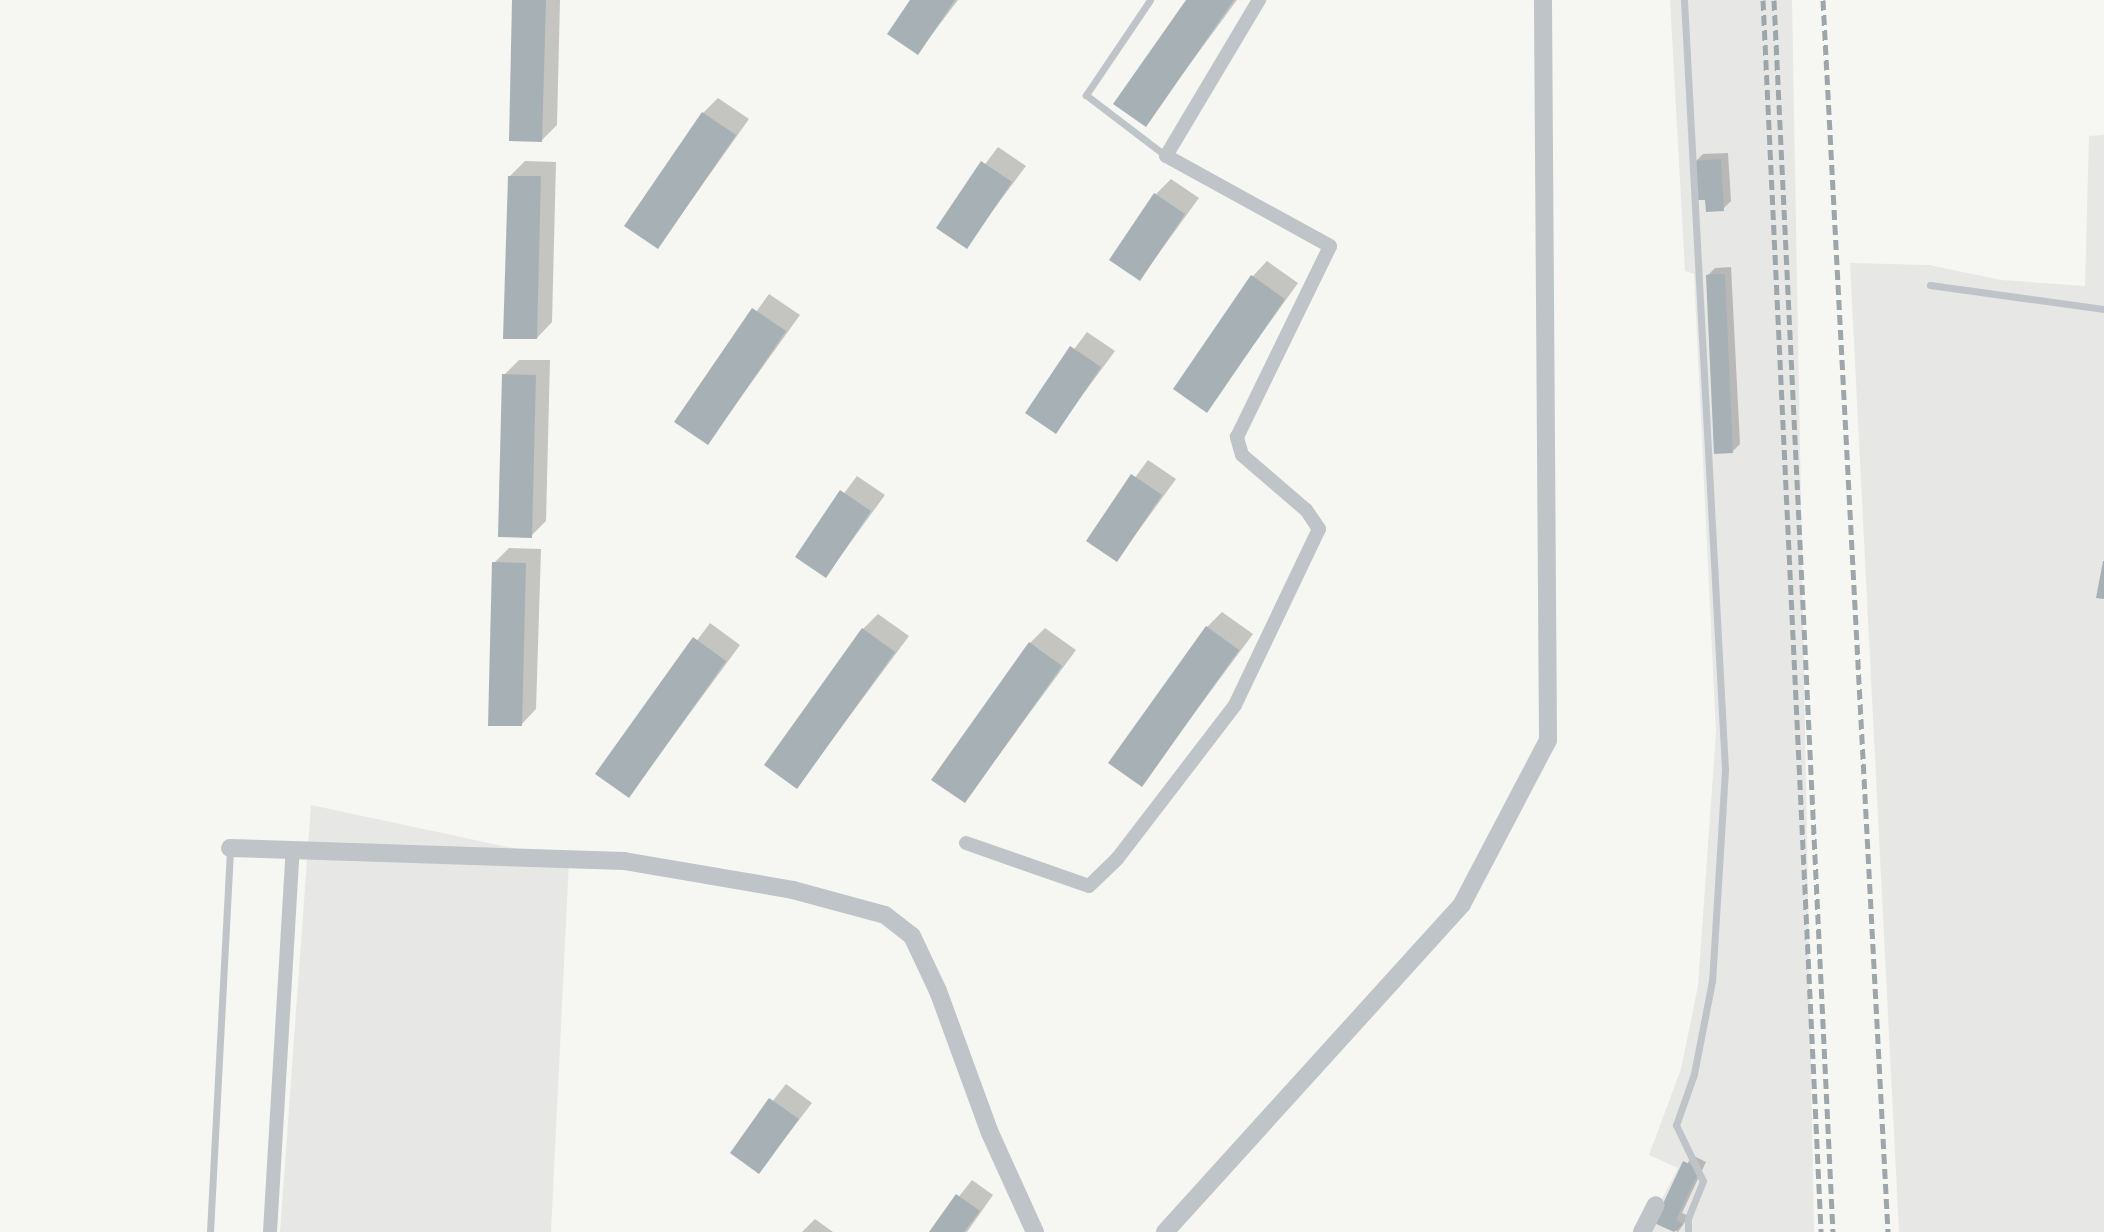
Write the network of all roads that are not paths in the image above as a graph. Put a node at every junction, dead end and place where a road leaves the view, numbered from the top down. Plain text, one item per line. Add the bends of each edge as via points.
1 (1150, 0) edge
2 (1259, 0) edge
3 (1544, 0) edge
4 (1684, 0) edge
5 (1166, 156) junction
6 (1930, 285) dead end
7 (2104, 309) edge
8 (966, 844) dead end
9 (230, 848) joint
10 (293, 850) junction
11 (1656, 1205) dead end
12 (210, 1232) edge
13 (270, 1232) edge
14 (1035, 1232) edge
15 (1165, 1232) edge
16 (1642, 1232) edge
17 (1688, 1232) edge

1 - 5 lane via 1086,95
2 - 5 street
3 - 15 street via 1548,740 1462,904
4 - 17 lane via 1725,771 1712,981 1694,1074 1676,1125 1703,1181 1688,1218
5 - 8 street via 1330,246 1237,437 1242,455 1306,510 1319,530 1235,705 1117,859 1089,886
6 - 7 lane
9 - 10 street
9 - 12 lane
10 - 13 street
10 - 14 street via 624,861 793,890 885,915 912,936 990,1133
11 - 16 street

